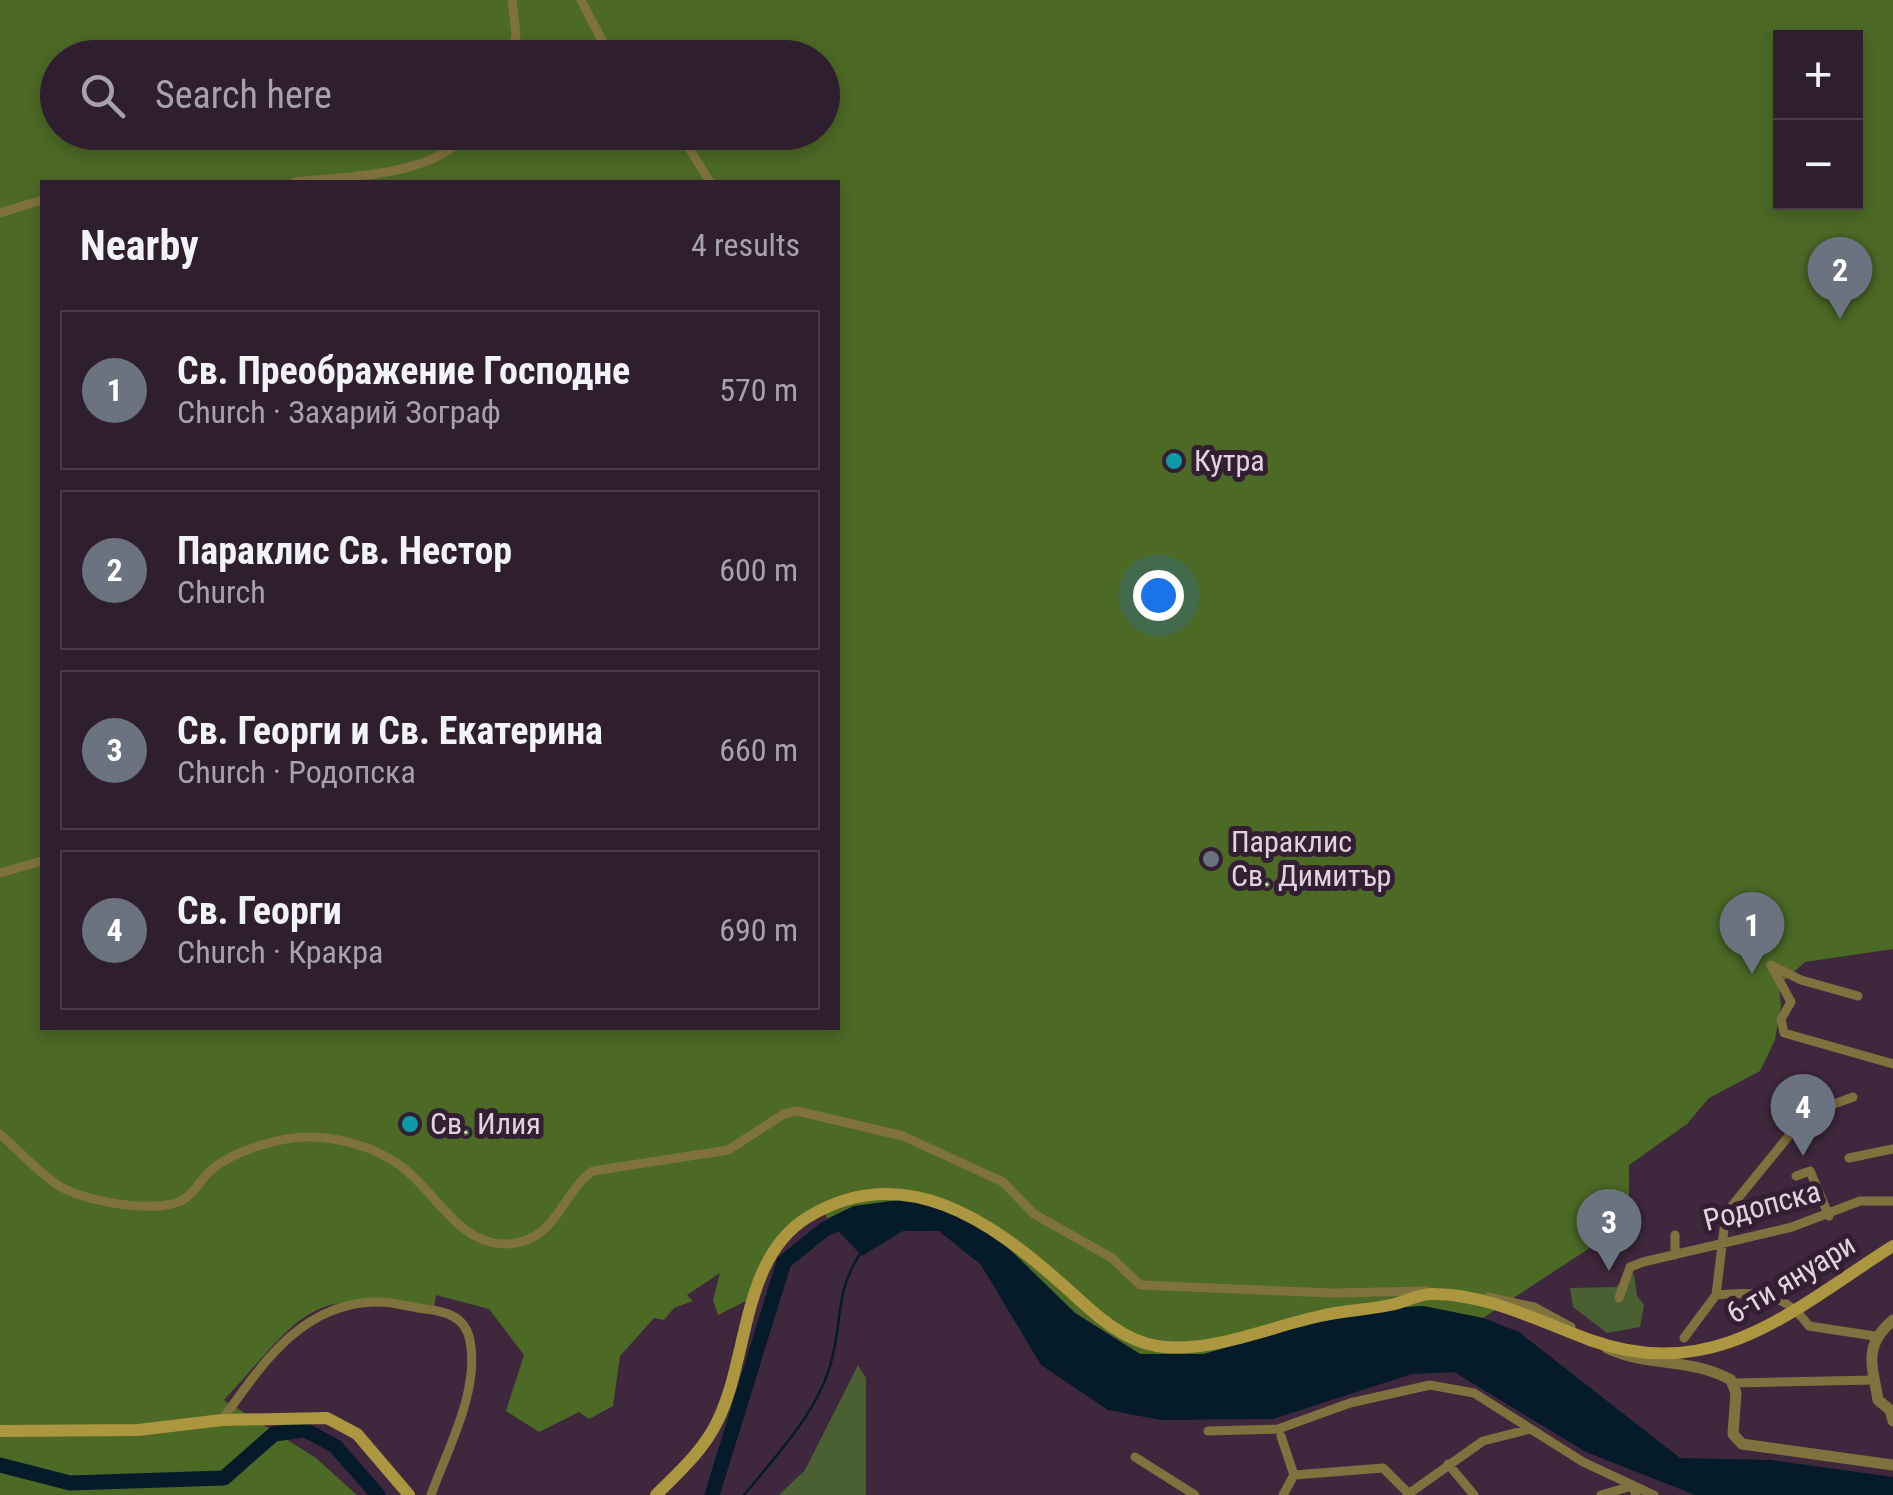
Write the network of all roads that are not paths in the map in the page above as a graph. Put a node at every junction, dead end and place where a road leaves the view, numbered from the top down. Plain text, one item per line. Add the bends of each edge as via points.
1 (512, 0) edge
2 (580, 0) edge
3 (515, 40) edge
4 (601, 40) edge
5 (451, 150) edge
6 (690, 150) edge
7 (308, 180) edge
8 (709, 180) edge
9 (40, 201) edge
10 (0, 214) edge
11 (40, 862) edge
12 (0, 873) edge
13 (1858, 996) dead end
14 (1893, 1064) edge
15 (1853, 1097) dead end
16 (0, 1134) edge
17 (1893, 1149) edge
18 (1849, 1158) dead end
19 (1796, 1176) dead end
20 (1893, 1201) edge
21 (1829, 1216) junction
22 (1675, 1235) dead end
23 (1726, 1243) junction
24 (1893, 1246) edge
25 (1675, 1255) junction
26 (1716, 1296) junction
27 (1619, 1298) dead end
28 (1796, 1308) junction
29 (1893, 1320) edge
30 (1874, 1336) junction
31 (1684, 1338) dead end
32 (1594, 1342) junction
33 (1874, 1380) junction
34 (1734, 1383) junction
35 (1893, 1398) edge
36 (1878, 1400) junction
37 (222, 1420) junction
38 (1893, 1421) edge
39 (1530, 1429) junction
40 (0, 1432) edge
41 (1208, 1432) dead end
42 (1281, 1436) dead end
43 (1134, 1457) dead end
44 (1448, 1464) junction
45 (1893, 1465) edge
46 (1294, 1475) junction
47 (1634, 1490) edge
48 (1407, 1494) edge
49 (409, 1495) edge
50 (430, 1495) edge
51 (656, 1495) edge
52 (1195, 1495) edge
53 (1283, 1495) edge
54 (1474, 1495) edge
55 (1601, 1495) edge
56 (1654, 1495) edge

1 - 3 street
2 - 4 street
5 - 7 street via 421,163
6 - 8 street
9 - 10 street
11 - 12 street
13 - 14 street via 1770,964 1791,1002 1781,1019 1784,1034
15 - 23 street via 1800,1122 1726,1213
16 - 32 street via 60,1187 152,1207 185,1200 210,1170 238,1152 310,1136 365,1146 398,1164 462,1227 502,1244 526,1241 550,1224 593,1170 728,1150 797,1111 903,1136 1003,1182 1049,1225 1112,1258 1140,1285 1462,1293 1534,1307
17 - 18 street
19 - 21 street via 1810,1171
20 - 21 street, Родопска via 1860,1201
21 - 23 street, Родопска
22 - 25 street
23 - 25 street, Родопска
23 - 26 street
24 - 28 main road, 6-ти януари
25 - 27 street, Родопска via 1630,1267
26 - 28 street via 1761,1290
26 - 31 street
28 - 30 street via 1809,1326
28 - 32 main road, 6-ти януари via 1742,1340 1704,1353
29 - 30 street
30 - 33 street
32 - 34 street via 1631,1359 1700,1368
32 - 51 main road, 6-ти януари via 1532,1316 1428,1293 1209,1344 1154,1346 1109,1325 998,1232 934,1202 887,1191 830,1206 782,1238 763,1274 720,1417 702,1448
33 - 34 street
33 - 36 street
34 - 45 street via 1734,1434 1742,1444
35 - 36 street
36 - 38 street
37 - 40 main road via 138,1430
37 - 49 main road via 309,1416 342,1424 370,1446
37 - 50 street via 277,1350 307,1320 328,1310 382,1302 454,1316 467,1327 468,1391
39 - 41 street via 1474,1393 1430,1385 1350,1402 1278,1429
39 - 44 street via 1483,1441
39 - 47 street
42 - 46 street
43 - 52 street
44 - 48 street
44 - 54 street
46 - 48 street via 1383,1468
46 - 53 street
47 - 55 street
47 - 56 street

